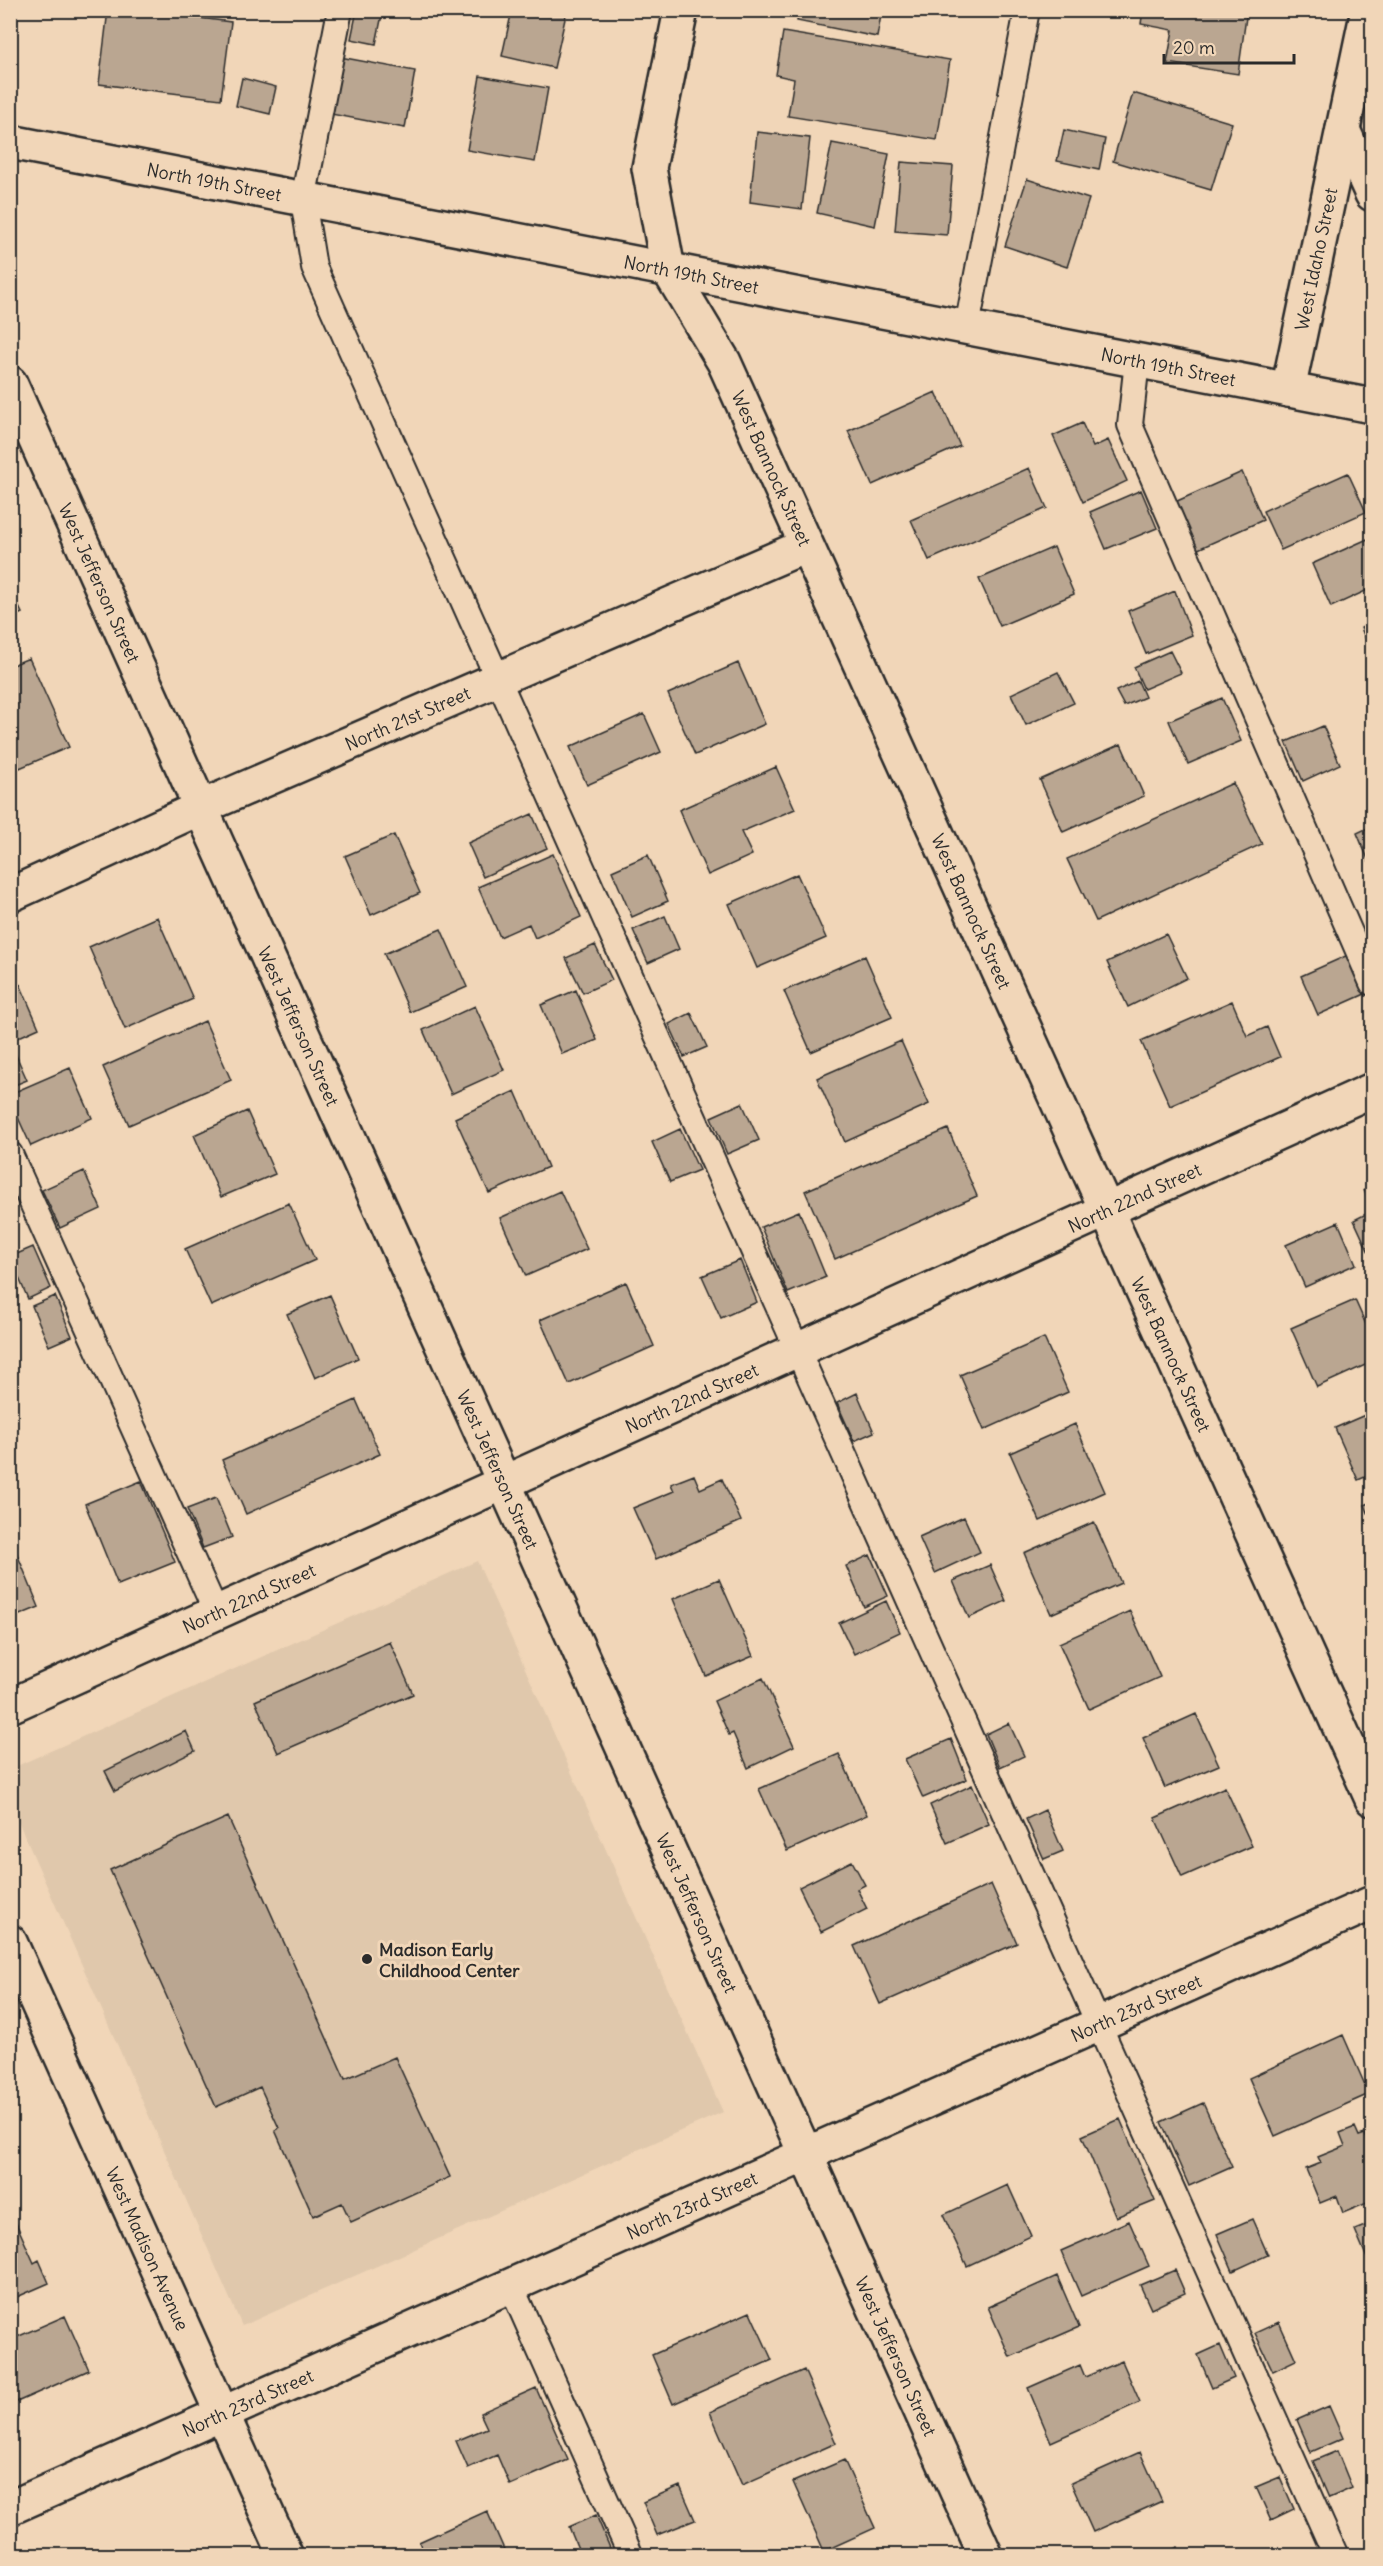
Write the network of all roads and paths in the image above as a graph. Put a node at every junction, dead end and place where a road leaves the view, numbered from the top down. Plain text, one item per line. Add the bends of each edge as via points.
1 (340, 10) edge
2 (681, 10) edge
3 (1027, 10) edge
4 (1368, 10) edge
5 (1343, 130) junction
6 (10, 142) edge
7 (1372, 194) edge
8 (303, 200) junction
9 (668, 269) junction
10 (967, 327) junction
11 (1137, 361) junction
12 (10, 383) edge
13 (1288, 390) junction
14 (1372, 406) edge
15 (805, 546) junction
16 (498, 679) junction
17 (202, 807) junction
18 (10, 894) edge
19 (1372, 983) edge
20 (1372, 1089) edge
21 (10, 1154) edge
22 (1107, 1210) junction
23 (797, 1350) junction
24 (504, 1482) junction
25 (216, 1612) junction
26 (10, 1706) edge
27 (1372, 1799) edge
28 (1372, 1903) edge
29 (10, 1942) edge
30 (1099, 2024) junction
31 (806, 2155) junction
32 (512, 2286) junction
33 (223, 2414) junction
34 (10, 2508) edge
35 (286, 2556) edge
36 (631, 2556) edge
37 (986, 2556) edge
38 (1336, 2556) edge

1 - 8 lane
2 - 9 street, West Bannock Street via 649,168
3 - 10 lane
4 - 5 street, West Idaho Street
5 - 7 street
5 - 13 street, West Idaho Street
6 - 8 street, North 19th Street
8 - 9 street, North 19th Street
8 - 16 lane via 314,267
9 - 10 street, North 19th Street
9 - 15 street, West Bannock Street via 724,362
10 - 11 street, North 19th Street
11 - 13 street, North 19th Street
11 - 19 lane via 1130,425
12 - 17 street, West Jefferson Street
13 - 14 street, North 19th Street
15 - 16 street, North 21st Street
15 - 22 street, West Bannock Street
16 - 17 street, North 21st Street
16 - 23 lane
17 - 18 street, North 21st Street
17 - 24 street, West Jefferson Street
20 - 22 street, North 22nd Street
21 - 25 lane
22 - 23 street, North 22nd Street
22 - 27 street, West Bannock Street
23 - 24 street, North 22nd Street
23 - 30 lane
24 - 25 street, North 22nd Street
24 - 31 street, West Jefferson Street
25 - 26 street, North 22nd Street
28 - 30 street, North 23rd Street
29 - 33 street, West Madison Avenue
30 - 31 street, North 23rd Street
30 - 38 lane
31 - 32 street, North 23rd Street
31 - 37 street, West Jefferson Street
32 - 33 street, North 23rd Street
32 - 36 lane
33 - 34 street, North 23rd Street
33 - 35 street, West Madison Avenue

